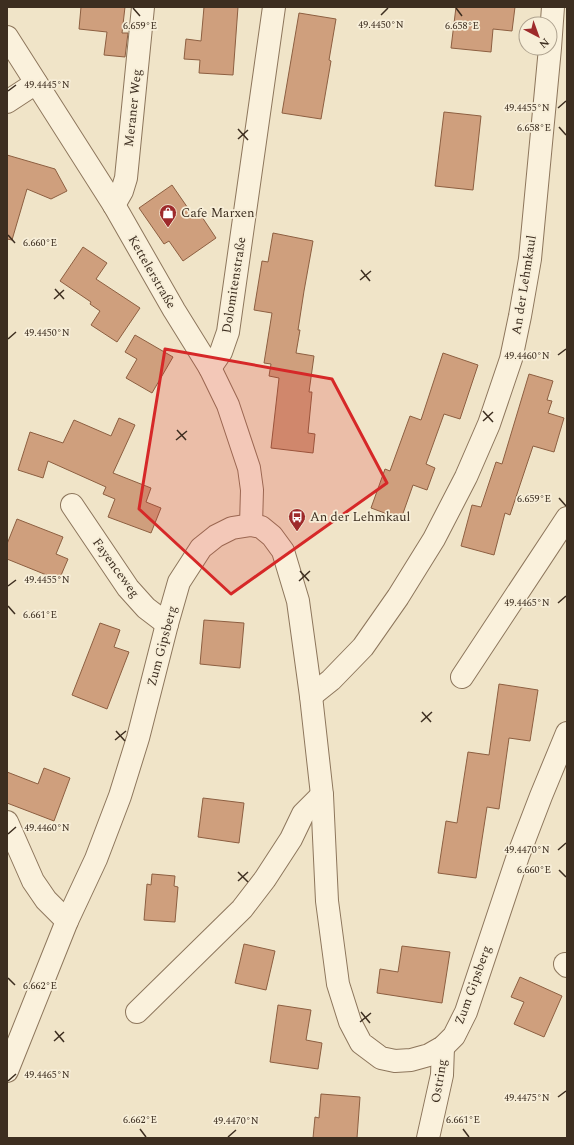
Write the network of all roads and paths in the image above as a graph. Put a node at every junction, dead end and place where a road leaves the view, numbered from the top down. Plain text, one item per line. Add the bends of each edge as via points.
1 (143, 7) edge
2 (274, 7) edge
3 (553, 7) edge
4 (7, 37) edge
5 (36, 83) junction
6 (7, 102) edge
7 (114, 205) junction
8 (210, 368) junction
9 (72, 505) dead end
10 (567, 518) edge
11 (251, 525) junction
12 (167, 624) junction
13 (462, 677) dead end
14 (311, 696) junction
15 (567, 734) edge
16 (322, 795) junction
17 (7, 822) edge
18 (67, 921) junction
19 (137, 1012) dead end
20 (443, 1047) junction
21 (7, 1071) edge
22 (428, 1138) edge

1 - 7 street, Meraner Weg via 126,178
2 - 8 street, Dolomitenstraße via 228,332 221,352
3 - 14 street, An der Lehmkaul via 530,259 511,359 489,424 466,477 434,539 398,597 363,647 331,680
4 - 5 street, Kettelerstraße
5 - 6 street
5 - 7 street, Kettelerstraße
7 - 8 street, Kettelerstraße
8 - 11 street, Kettelerstraße via 228,405 249,468 252,490
9 - 12 street, Fayenceweg via 128,588 146,608
10 - 13 street
11 - 12 street, Zum Gipsberg via 232,528 200,548 179,582
11 - 14 street, Zum Gipsberg via 261,527 272,536 283,551 298,601
12 - 18 street, Zum Gipsberg via 138,738 120,796 96,859
14 - 16 street, Zum Gipsberg
15 - 20 street, Zum Gipsberg via 518,856 466,1012 454,1036
16 - 19 street via 303,814 291,839 242,909
16 - 20 street, Zum Gipsberg via 327,902 338,984 350,1022 361,1043 381,1058 395,1061 412,1060 430,1055
17 - 18 street via 33,881 46,900
18 - 21 street, Zum Gipsberg
20 - 22 street, Ostring via 442,1075

